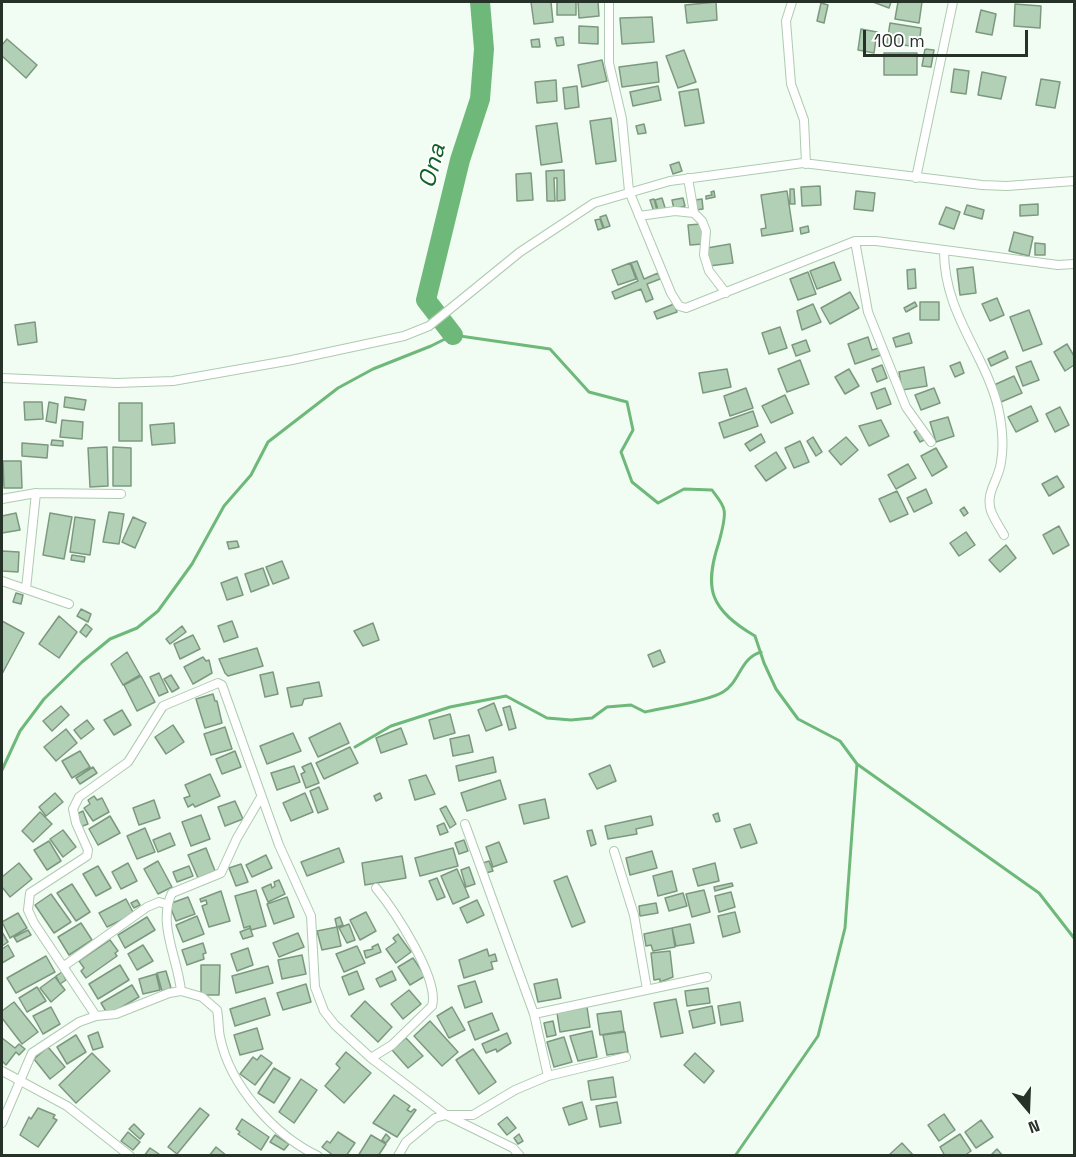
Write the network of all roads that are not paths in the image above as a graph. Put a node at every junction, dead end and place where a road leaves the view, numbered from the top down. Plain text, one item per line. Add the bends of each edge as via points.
1 (609, 2) edge
2 (792, 2) edge
3 (953, 2) edge
4 (806, 164) junction
5 (688, 178) junction
6 (916, 178) junction
7 (1074, 181) edge
8 (630, 191) junction
9 (694, 213) junction
10 (639, 216) junction
11 (855, 241) junction
12 (944, 251) junction
13 (1074, 264) edge
14 (726, 293) junction
15 (2, 376) edge
16 (931, 442) dead end
17 (36, 494) junction
18 (121, 494) dead end
19 (2, 499) edge
20 (1004, 535) dead end
21 (2, 581) edge
22 (26, 589) junction
23 (69, 604) dead end
24 (261, 797) junction
25 (465, 824) dead end
26 (614, 851) dead end
27 (376, 888) dead end
28 (166, 904) junction
29 (64, 966) junction
30 (708, 977) dead end
31 (647, 989) junction
32 (181, 991) junction
33 (534, 1014) junction
34 (96, 1016) junction
35 (626, 1057) dead end
36 (371, 1058) junction
37 (2, 1071) edge
38 (548, 1076) junction
39 (19, 1078) junction
40 (446, 1115) junction
41 (2, 1123) edge
42 (130, 1155) edge
43 (318, 1155) edge
44 (398, 1155) edge
45 (520, 1155) edge

1 - 8 street via 609,63
2 - 4 street via 786,21 791,84 804,120
3 - 6 street
4 - 5 street
4 - 6 street
5 - 8 street
5 - 9 street
6 - 7 street via 1007,186
8 - 10 street
8 - 15 street via 594,203 520,252 429,326 404,336 173,381 117,383
9 - 10 street
9 - 14 street via 704,226 704,255 709,272
10 - 14 street via 679,306 686,308
11 - 12 street
11 - 14 street
11 - 16 street via 868,312 906,406
12 - 13 street
12 - 20 street via 956,314 998,406 1003,442 1001,465 990,488 991,510
17 - 18 street
17 - 19 street
17 - 22 street
21 - 22 street
22 - 23 street
24 - 28 street via 221,873 172,892
24 - 29 street via 222,685 218,683 164,706 128,762 79,797 74,805 76,823 88,850 84,861 30,893 28,910
24 - 36 street via 311,916 319,1002 335,1025
25 - 33 street
26 - 31 street via 634,915
27 - 36 street via 417,954 435,998 432,1006 392,1045
28 - 29 street via 159,902 147,907
28 - 32 street
29 - 34 street
30 - 31 street
31 - 33 street
32 - 34 street via 116,1014
32 - 43 street via 202,997 217,1010 224,1050 249,1099 288,1138
33 - 38 street
34 - 39 street via 79,1022 32,1053
35 - 38 street
36 - 40 street
37 - 39 street
38 - 40 street via 473,1115
39 - 41 street
39 - 42 street via 67,1106
40 - 44 street via 429,1121
40 - 45 street

